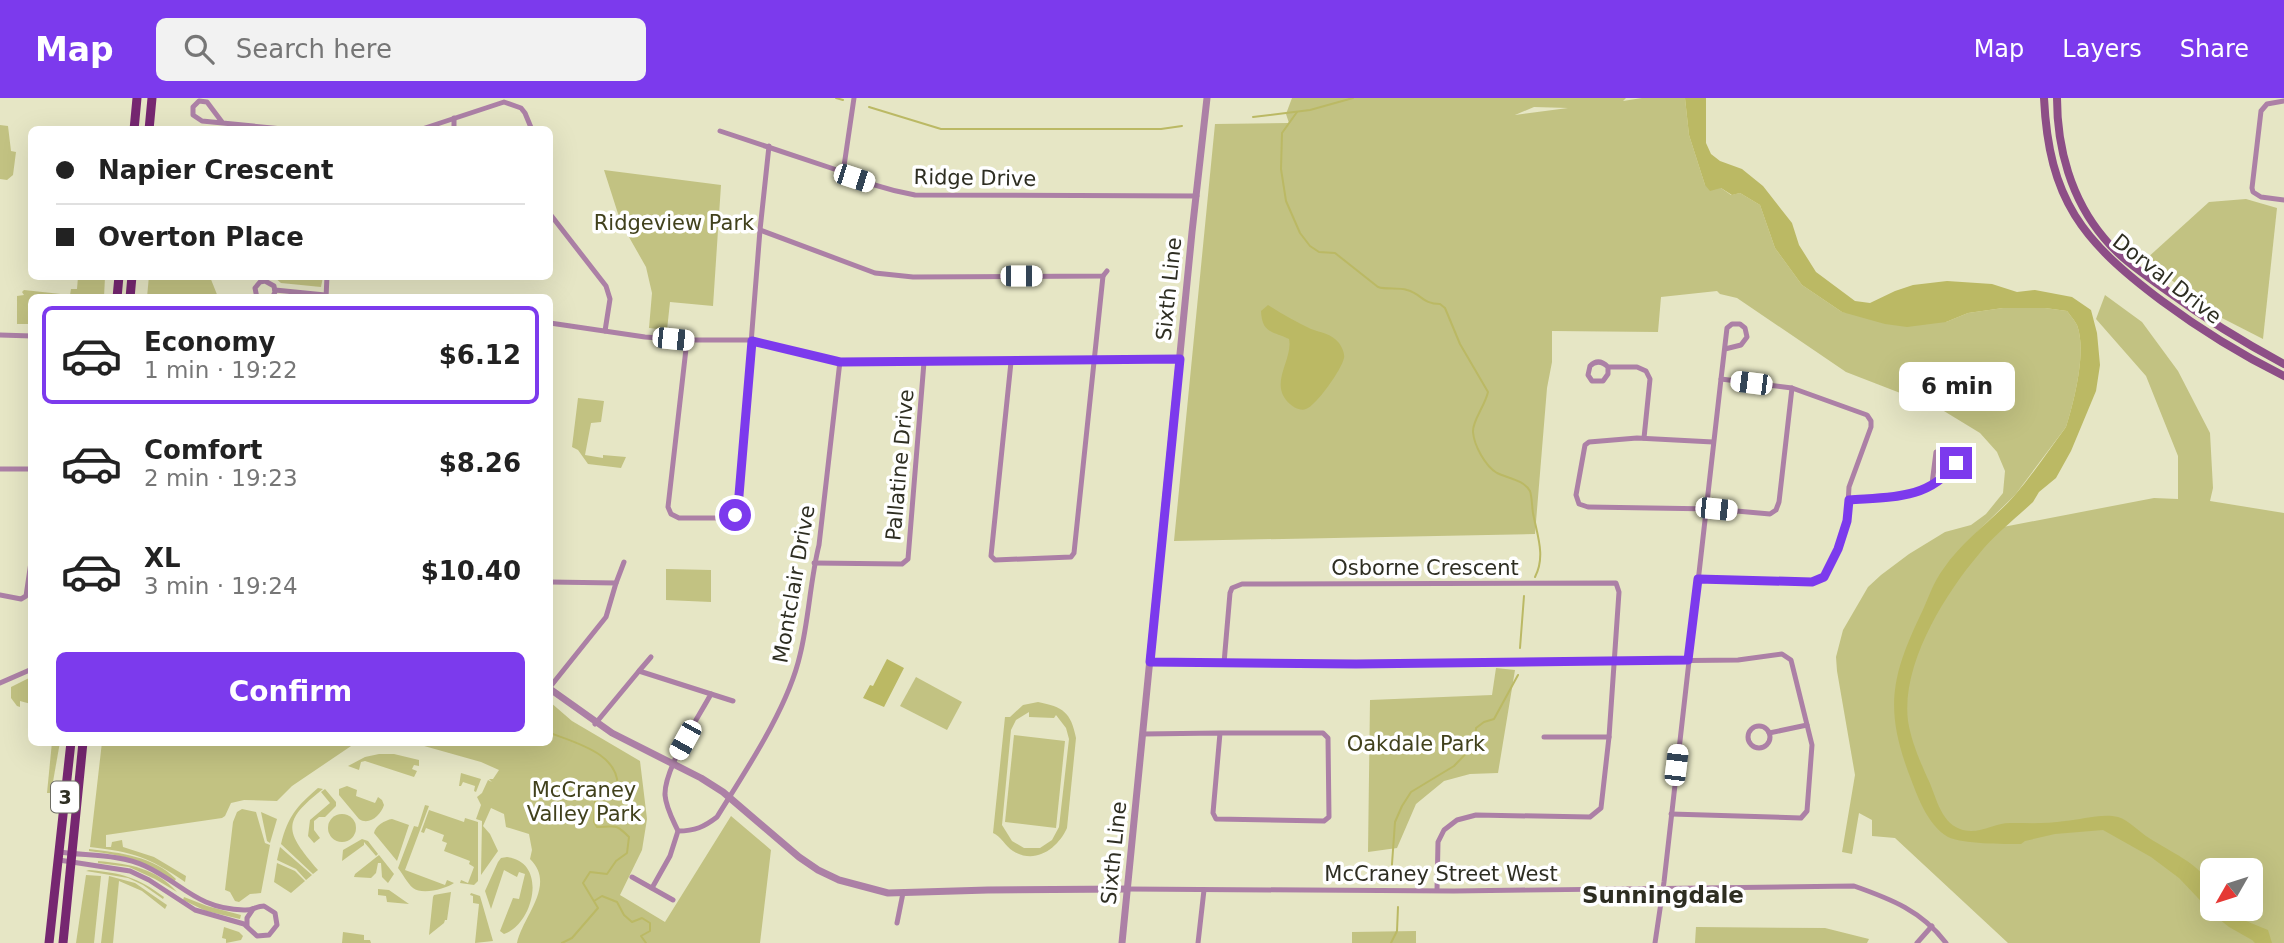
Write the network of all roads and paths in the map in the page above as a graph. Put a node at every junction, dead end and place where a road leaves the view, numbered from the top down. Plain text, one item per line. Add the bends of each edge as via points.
1 (137, 98) edge
2 (152, 98) edge
3 (854, 98) edge
4 (1208, 98) edge
5 (2044, 98) edge
6 (2057, 98) edge
7 (2284, 101) edge
8 (454, 118) junction
9 (222, 122) junction
10 (134, 126) edge
11 (149, 126) edge
12 (258, 126) edge
13 (431, 126) edge
14 (454, 126) edge
15 (530, 126) edge
16 (720, 131) dead end
17 (769, 146) junction
18 (843, 173) junction
19 (1198, 196) junction
20 (2284, 200) edge
21 (553, 218) edge
22 (760, 230) junction
23 (275, 290) junction
24 (256, 294) edge
25 (274, 294) edge
26 (309, 294) edge
27 (553, 323) edge
28 (605, 331) junction
29 (0, 335) edge
30 (28, 336) edge
31 (687, 340) junction
32 (752, 341) junction
33 (1725, 349) junction
34 (1180, 359) junction
35 (1093, 361) junction
36 (840, 362) junction
37 (924, 362) junction
38 (1011, 362) junction
39 (2284, 365) edge
40 (1608, 368) dead end
41 (2284, 376) edge
42 (1721, 379) junction
43 (1792, 388) junction
44 (1644, 438) junction
45 (1713, 442) junction
46 (0, 469) edge
47 (28, 469) edge
48 (1932, 484) junction
49 (1849, 500) junction
50 (1706, 509) junction
51 (624, 562) dead end
52 (814, 563) junction
53 (1698, 579) junction
54 (28, 582) edge
55 (553, 582) edge
56 (616, 583) junction
57 (0, 595) edge
58 (651, 657) dead end
59 (1688, 660) junction
60 (1612, 661) junction
61 (1150, 662) junction
62 (1224, 663) junction
63 (28, 671) edge
64 (639, 671) junction
65 (0, 683) edge
66 (553, 684) edge
67 (553, 690) edge
68 (711, 694) junction
69 (733, 701) dead end
70 (595, 723) junction
71 (1807, 726) junction
72 (1220, 733) junction
73 (1769, 733) junction
74 (1143, 734) junction
75 (1545, 737) dead end
76 (1609, 737) junction
77 (71, 746) edge
78 (83, 746) edge
79 (674, 765) junction
80 (730, 796) junction
81 (1671, 814) junction
82 (678, 831) junction
83 (59, 856) junction
84 (72, 858) junction
85 (632, 877) dead end
86 (652, 888) junction
87 (1127, 889) junction
88 (1663, 889) junction
89 (1205, 890) junction
90 (1437, 890) junction
91 (903, 893) junction
92 (673, 900) dead end
93 (253, 909) junction
94 (897, 923) dead end
95 (247, 926) junction
96 (1932, 926) junction
97 (49, 943) edge
98 (62, 943) edge
99 (1122, 943) edge
100 (1198, 943) edge
101 (1656, 943) edge
102 (1917, 943) edge
103 (1946, 943) edge

1 - 10 main road
2 - 11 main road
3 - 18 street
4 - 19 street, Sixth Line
5 - 41 main road, Dorval Drive via 2051,161 2075,216 2100,249 2180,314 2228,347
6 - 39 main road, Dorval Drive via 2058,131 2069,175 2080,204 2104,239 2199,314
7 - 20 street via 2267,104 2261,111 2252,188 2261,197
8 - 13 street
8 - 14 street
8 - 15 street via 504,102 520,108
9 - 9 street via 207,102 199,101 193,107 199,120
9 - 12 street
16 - 17 street, Ridge Drive
17 - 18 street, Ridge Drive
17 - 22 street
18 - 19 street, Ridge Drive via 915,195
19 - 34 street, Sixth Line
21 - 28 street via 607,286 610,310
22 - 32 street
22 - 35 street via 875,273 1105,274
23 - 24 street via 269,282 260,282
23 - 25 street
23 - 26 street
27 - 28 street
28 - 31 street
29 - 30 street
31 - 32 street
31 - 32 street via 668,506 679,519 735,515
32 - 36 street
33 - 33 street via 1741,345 1747,337 1740,324 1727,328
33 - 42 street
34 - 35 street
34 - 61 street, Sixth Line
35 - 38 street
35 - 38 street via 1074,553 1070,557 995,560 991,555
36 - 37 street
36 - 52 street, Montclair Drive
37 - 38 street
37 - 52 street, Pallatine Drive via 908,559 902,564
40 - 44 street via 1646,371 1650,379
42 - 43 street
42 - 45 street
43 - 49 street via 1867,415 1871,421
43 - 50 street via 1776,510 1763,514
44 - 45 street
44 - 50 street via 1585,445 1576,495 1579,504
45 - 50 street
46 - 47 street
48 - 48 street via 1956,463 1952,454 1936,453
48 - 49 street via 1909,496
49 - 53 street via 1844,534 1824,577 1812,582
50 - 53 street
51 - 56 street
52 - 80 street, Montclair Drive via 794,677
53 - 59 street
54 - 57 street via 26,596
55 - 56 street
56 - 66 street via 606,617
58 - 64 street
59 - 60 street
59 - 71 street via 1787,656
59 - 81 street
60 - 62 street
60 - 62 street, Osborne Crescent via 1616,583 1242,584 1230,593
60 - 76 street
61 - 62 street
61 - 74 street, Sixth Line
63 - 65 street
64 - 68 street
64 - 70 street
67 - 70 street
68 - 69 street
68 - 79 street
70 - 79 street
71 - 73 street
71 - 81 street via 1812,745 1807,811 1801,818
72 - 72 street via 1323,733 1328,738 1329,817 1324,821 1216,819
72 - 74 street
73 - 73 street via 1764,727 1755,727 1748,734 1759,748 1771,739
74 - 87 street, Sixth Line
75 - 76 street
76 - 90 street via 1601,808 1596,814 1476,815 1457,820 1438,842
77 - 83 main road, 3
78 - 84 main road, 3
79 - 80 street
79 - 82 street via 665,796
80 - 82 street, Montclair Drive via 706,826
80 - 91 street via 818,870 856,885
81 - 88 street
82 - 86 street
83 - 84 street
83 - 97 main road, 3
84 - 93 street via 139,864 202,901 236,910
84 - 95 street via 130,871 195,910
84 - 98 main road, 3
85 - 86 street
86 - 92 street
87 - 89 street, McCraney Street West
87 - 91 street
87 - 99 street, Sixth Line
88 - 90 street, McCraney Street West
88 - 96 street, McCraney Street West via 1854,886 1896,901
88 - 101 street
89 - 90 street, McCraney Street West
89 - 100 street
91 - 94 street
93 - 95 street
93 - 95 street via 261,905 270,908 277,925 263,937 253,935
96 - 102 street
96 - 103 street, McCraney Street West

